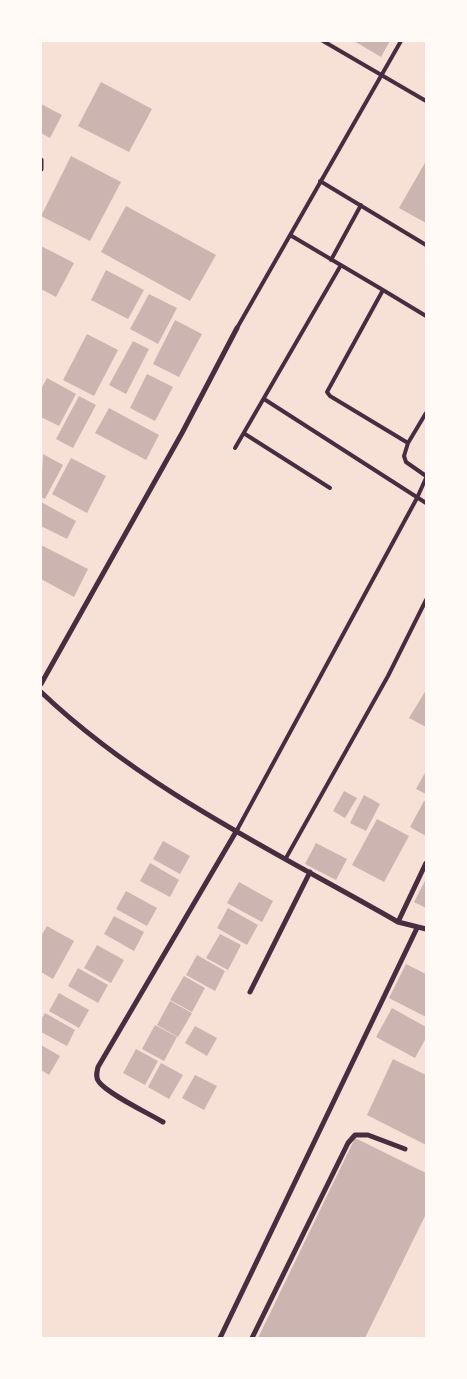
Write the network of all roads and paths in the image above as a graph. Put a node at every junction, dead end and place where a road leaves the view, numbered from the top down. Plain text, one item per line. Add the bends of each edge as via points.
1 (323, 41) edge
2 (401, 41) edge
3 (382, 75) junction
4 (426, 101) edge
5 (41, 160) edge
6 (41, 169) edge
7 (320, 181) junction
8 (361, 205) junction
9 (290, 235) junction
10 (426, 244) edge
11 (331, 260) junction
12 (341, 265) junction
13 (383, 290) junction
14 (426, 316) edge
15 (237, 328) joint
16 (264, 399) junction
17 (426, 413) edge
18 (245, 434) junction
19 (408, 443) junction
20 (235, 448) dead end
21 (426, 477) edge
22 (330, 488) dead end
23 (417, 498) junction
24 (426, 503) edge
25 (426, 600) edge
26 (41, 684) edge
27 (41, 692) edge
28 (237, 830) junction
29 (286, 858) junction
30 (426, 863) edge
31 (310, 872) junction
32 (398, 922) junction
33 (417, 928) junction
34 (426, 929) edge
35 (250, 992) dead end
36 (163, 1122) dead end
37 (405, 1149) dead end
38 (220, 1338) edge
39 (252, 1338) edge

1 - 3 lane
2 - 3 lane
3 - 4 lane
3 - 7 lane
5 - 6 street
7 - 8 lane
7 - 9 lane
8 - 10 lane
8 - 11 lane
9 - 11 lane
9 - 15 lane
11 - 12 lane
12 - 13 lane
12 - 16 lane
13 - 14 lane
13 - 19 lane via 328,392
15 - 26 street
16 - 18 lane
16 - 23 lane
17 - 19 lane
18 - 20 lane
18 - 22 lane
19 - 21 lane via 404,456 406,462
21 - 23 lane
23 - 24 lane
23 - 28 lane
25 - 29 lane via 388,676
27 - 28 street via 74,724 126,763
28 - 29 street
28 - 36 street via 96,1074 106,1088
29 - 31 street
30 - 32 street
31 - 32 street
31 - 35 street
32 - 33 street
33 - 34 street
33 - 38 street
37 - 39 street via 368,1135 355,1135 348,1143

